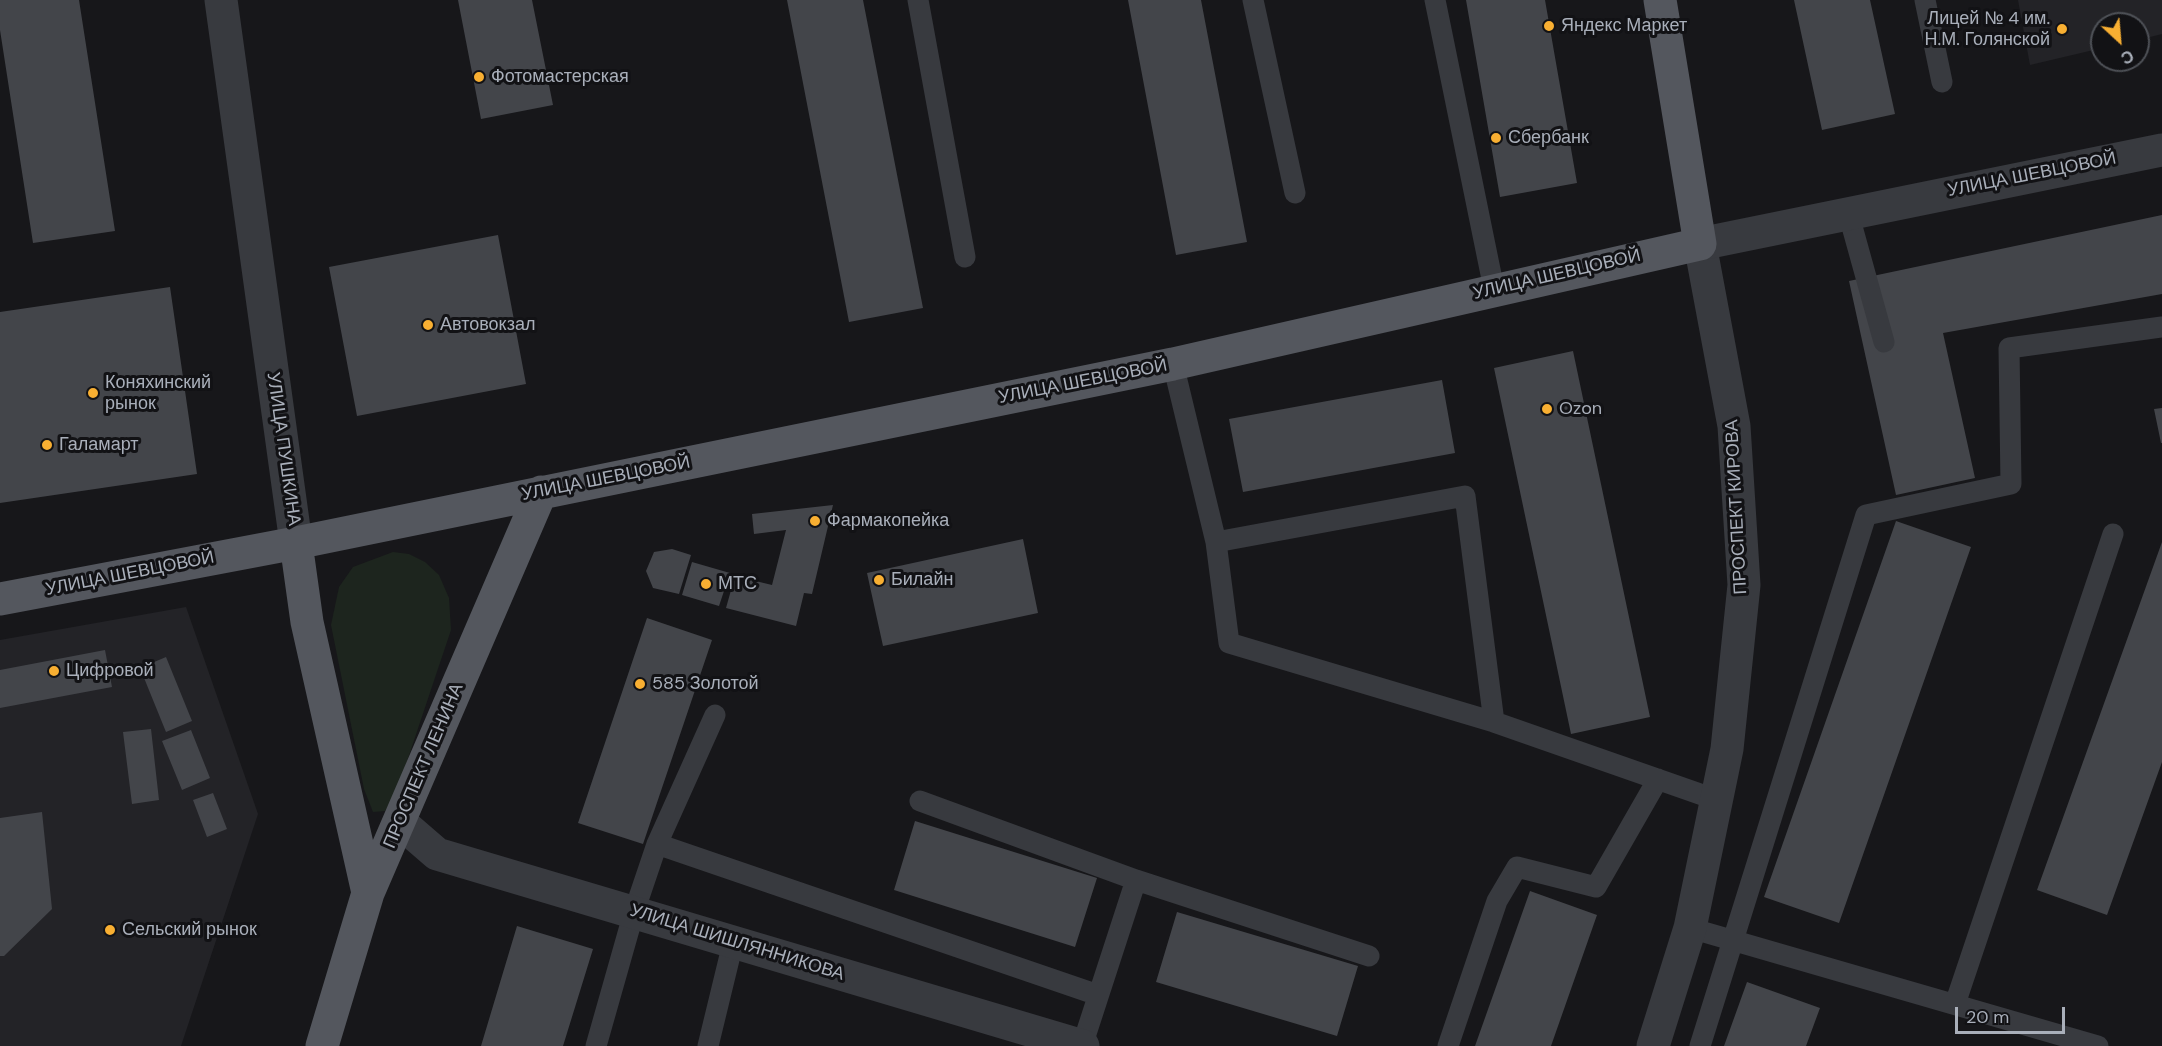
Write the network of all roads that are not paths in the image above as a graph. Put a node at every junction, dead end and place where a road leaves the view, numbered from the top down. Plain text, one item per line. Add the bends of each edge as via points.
1 (221, 0) edge
2 (918, 0) edge
3 (1253, 0) edge
4 (1435, 0) edge
5 (1660, 0) edge
6 (1925, 0) edge
7 (1942, 82) dead end
8 (2162, 150) edge
9 (1295, 193) dead end
10 (1848, 212) junction
11 (1701, 243) junction
12 (965, 257) dead end
13 (1494, 289) junction
14 (2162, 327) edge
15 (1884, 342) dead end
16 (1173, 364) junction
17 (541, 492) junction
18 (2113, 534) dead end
19 (1216, 542) junction
20 (296, 543) junction
21 (0, 599) edge
22 (715, 715) dead end
23 (1494, 722) junction
24 (1658, 779) junction
25 (1717, 800) junction
26 (920, 801) dead end
27 (400, 822) junction
28 (657, 844) junction
29 (1136, 880) junction
30 (368, 893) junction
31 (634, 912) junction
32 (1690, 928) junction
33 (1734, 942) junction
34 (733, 944) junction
35 (1369, 956) dead end
36 (1098, 995) junction
37 (1955, 1004) junction
38 (322, 1046) edge
39 (596, 1046) edge
40 (708, 1046) edge
41 (1082, 1046) edge
42 (1448, 1046) edge
43 (1653, 1046) edge
44 (1700, 1046) edge
45 (2098, 1046) edge

1 - 20 street, УЛИЦА ПУШКИНА
2 - 12 lane
3 - 9 lane
4 - 13 lane
5 - 11 main road, ПРОСПЕКТ КИРОВА
6 - 7 lane
8 - 10 street, УЛИЦА ШЕВЦОВОЙ
10 - 11 street, УЛИЦА ШЕВЦОВОЙ
10 - 15 lane
11 - 13 main road, УЛИЦА ШЕВЦОВОЙ
11 - 25 street, ПРОСПЕКТ КИРОВА via 1734,426 1744,585 1727,749
13 - 16 main road, УЛИЦА ШЕВЦОВОЙ
14 - 33 lane via 2009,348 2011,484 1866,515
16 - 17 main road, УЛИЦА ШЕВЦОВОЙ
16 - 19 lane
17 - 20 main road, УЛИЦА ШЕВЦОВОЙ
17 - 27 main road, ПРОСПЕКТ ЛЕНИНА
18 - 37 lane
19 - 23 lane via 1229,643
19 - 23 lane via 1465,496
20 - 21 main road, УЛИЦА ШЕВЦОВОЙ
20 - 30 main road, УЛИЦА ПУШКИНА via 307,622
22 - 28 lane
23 - 24 lane
24 - 25 lane
24 - 42 lane via 1596,887 1516,867 1497,901
25 - 32 street, ПРОСПЕКТ КИРОВА
26 - 29 lane
27 - 30 main road, ПРОСПЕКТ ЛЕНИНА
27 - 31 street, УЛИЦА ШИШЛЯННИКОВА via 437,854
28 - 31 lane
28 - 36 lane
29 - 35 lane
29 - 36 lane
30 - 38 main road, ПРОСПЕКТ ЛЕНИНА
31 - 34 street, УЛИЦА ШИШЛЯННИКОВА
31 - 39 lane
32 - 33 lane
32 - 43 street, ПРОСПЕКТ КИРОВА
33 - 37 lane
33 - 44 lane
34 - 40 lane
34 - 41 street, УЛИЦА ШИШЛЯННИКОВА
36 - 41 lane
37 - 45 lane

